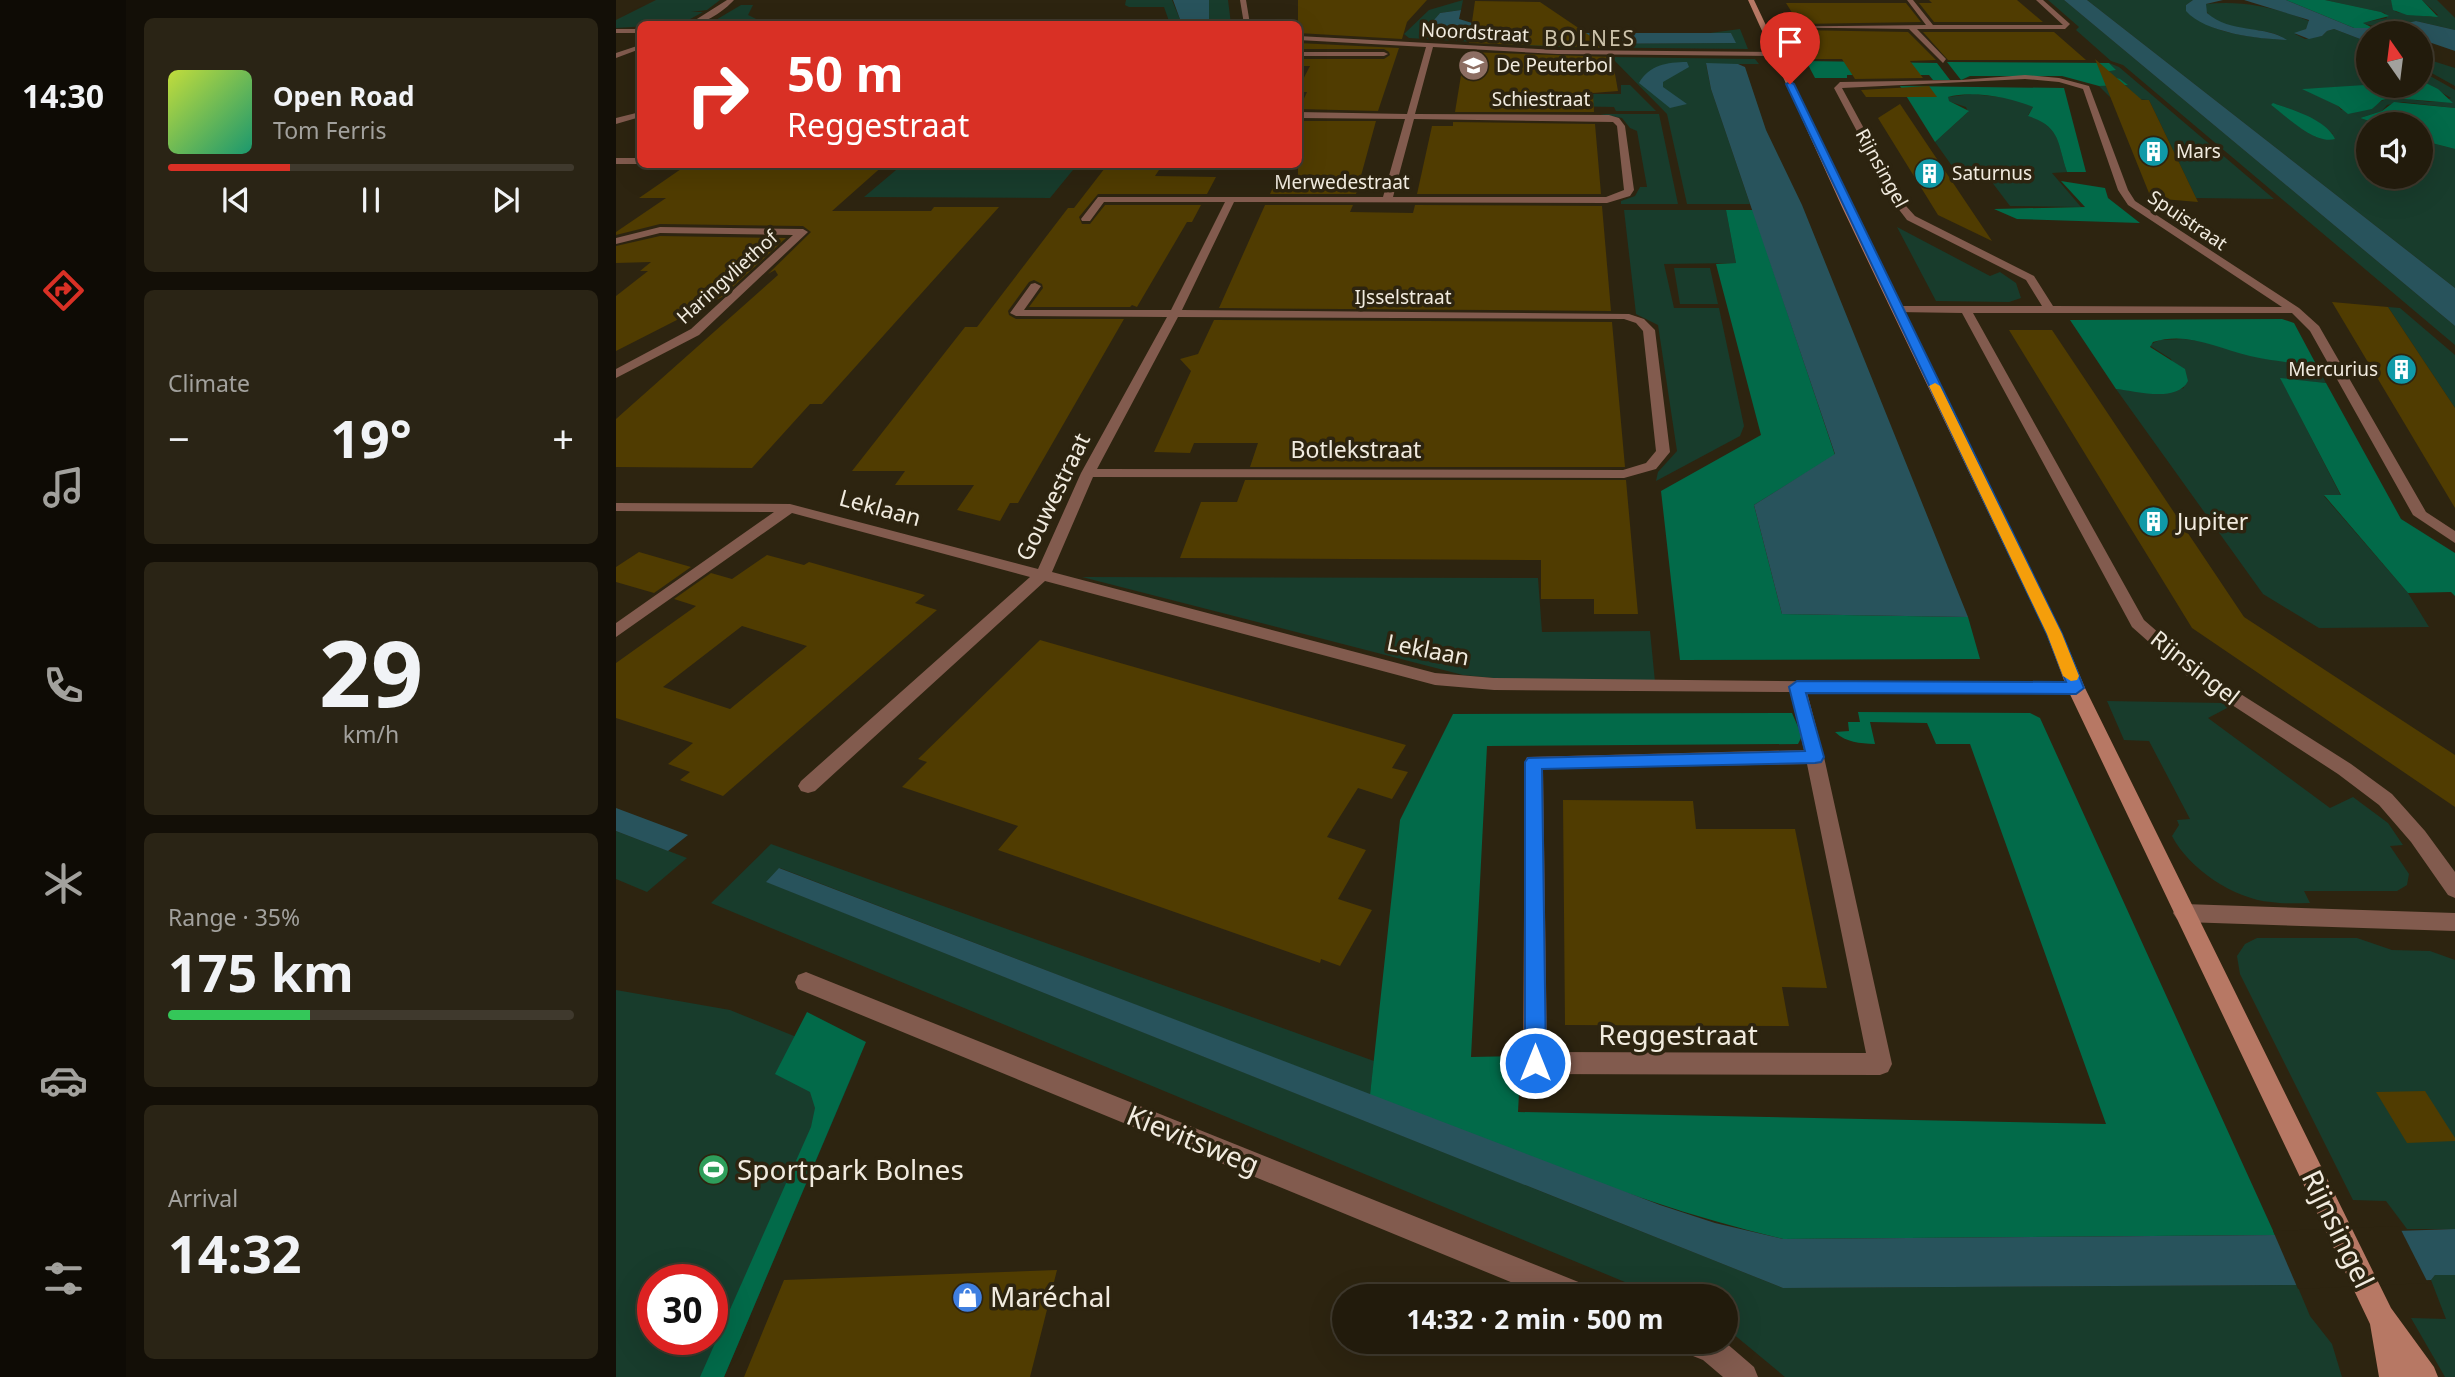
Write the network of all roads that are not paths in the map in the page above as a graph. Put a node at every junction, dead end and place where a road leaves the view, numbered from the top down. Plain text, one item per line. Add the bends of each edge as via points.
1 (731, 0) edge
2 (1243, 0) edge
3 (1751, 0) edge
4 (1910, 0) edge
5 (2039, 0) edge
6 (698, 21) edge
7 (1246, 21) edge
8 (1762, 27) junction
9 (1912, 28) junction
10 (1932, 29) junction
11 (616, 31) edge
12 (637, 31) edge
13 (1302, 38) edge
14 (637, 48) edge
15 (1428, 50) junction
16 (1302, 54) edge
17 (1775, 54) junction
18 (616, 56) edge
19 (1943, 61) dead end
20 (1846, 82) joint
21 (1302, 115) edge
22 (637, 116) edge
23 (1410, 116) junction
24 (616, 121) edge
25 (616, 161) edge
26 (637, 161) edge
27 (1231, 199) junction
28 (1387, 199) junction
29 (1607, 200) joint
30 (1086, 219) dead end
31 (616, 242) edge
32 (1035, 286) dead end
33 (1897, 309) junction
34 (1966, 310) junction
35 (2050, 310) junction
36 (2295, 310) junction
37 (1175, 313) junction
38 (616, 374) edge
39 (1088, 473) junction
40 (1624, 474) joint
41 (616, 507) edge
42 (790, 508) junction
43 (2455, 538) edge
44 (1043, 574) junction
45 (616, 631) edge
46 (1797, 687) junction
47 (2076, 688) junction
48 (1815, 757) junction
49 (808, 786) dead end
50 (2455, 889) edge
51 (2185, 913) junction
52 (2455, 922) edge
53 (806, 982) dead end
54 (1549, 1284) edge
55 (2381, 1318) junction
56 (1718, 1354) edge
57 (1744, 1377) edge
58 (2393, 1377) edge
59 (2424, 1377) edge

1 - 6 street
2 - 7 street
3 - 8 street, Rijnsingel
4 - 10 street
5 - 10 street via 2067,24 2065,27
8 - 9 street
8 - 17 street, Rijnsingel
9 - 10 street
9 - 19 street
11 - 12 street
13 - 15 street, Noordstraat
14 - 18 street
15 - 16 street
15 - 17 street, Noordstraat
15 - 23 street
17 - 33 street, Rijnsingel
20 - 35 street, Rijnsingel via 1838,88 1911,218 2030,278
20 - 36 street, Spuistraat via 2075,82 2086,88 2131,203
21 - 23 street
22 - 24 street
23 - 28 street
23 - 29 street, Schiestraat via 1602,116 1616,120 1621,126 1629,190
25 - 26 street
27 - 28 street, Merwedestraat
27 - 30 street, Merwedestraat via 1101,199
27 - 37 street, Gouwestraat
28 - 29 street, Merwedestraat
31 - 38 street, Haringvliethof via 660,230 803,232 695,332
32 - 37 street, IJsselstraat via 1016,313
33 - 34 street
33 - 47 street, Rijnsingel
34 - 35 street
34 - 50 street, Rijnsingel via 2138,622 2157,643 2221,691 2376,791 2425,844
35 - 36 street
36 - 43 street, Spuistraat via 2315,329 2420,515
37 - 39 street, Gouwestraat
37 - 40 street, IJsselstraat via 1625,316 1640,321 1649,330 1663,452 1651,466
39 - 40 street, Botlekstraat
39 - 44 street, Gouwestraat
41 - 42 street, Leklaan
42 - 44 street, Leklaan
42 - 45 street
44 - 46 street, Leklaan via 1435,679 1494,684
44 - 49 street, Gouwestraat
46 - 47 street, Leklaan
46 - 48 street, Reggestraat
47 - 51 street, Rijnsingel
48 - 48 street, Reggestraat via 1534,762 1535,1063 1880,1063
51 - 52 street
51 - 55 street, Rijnsingel
53 - 54 street, Kievitsweg
55 - 58 street, Rijnsingel
55 - 59 street, Rijnsingel
56 - 57 street

